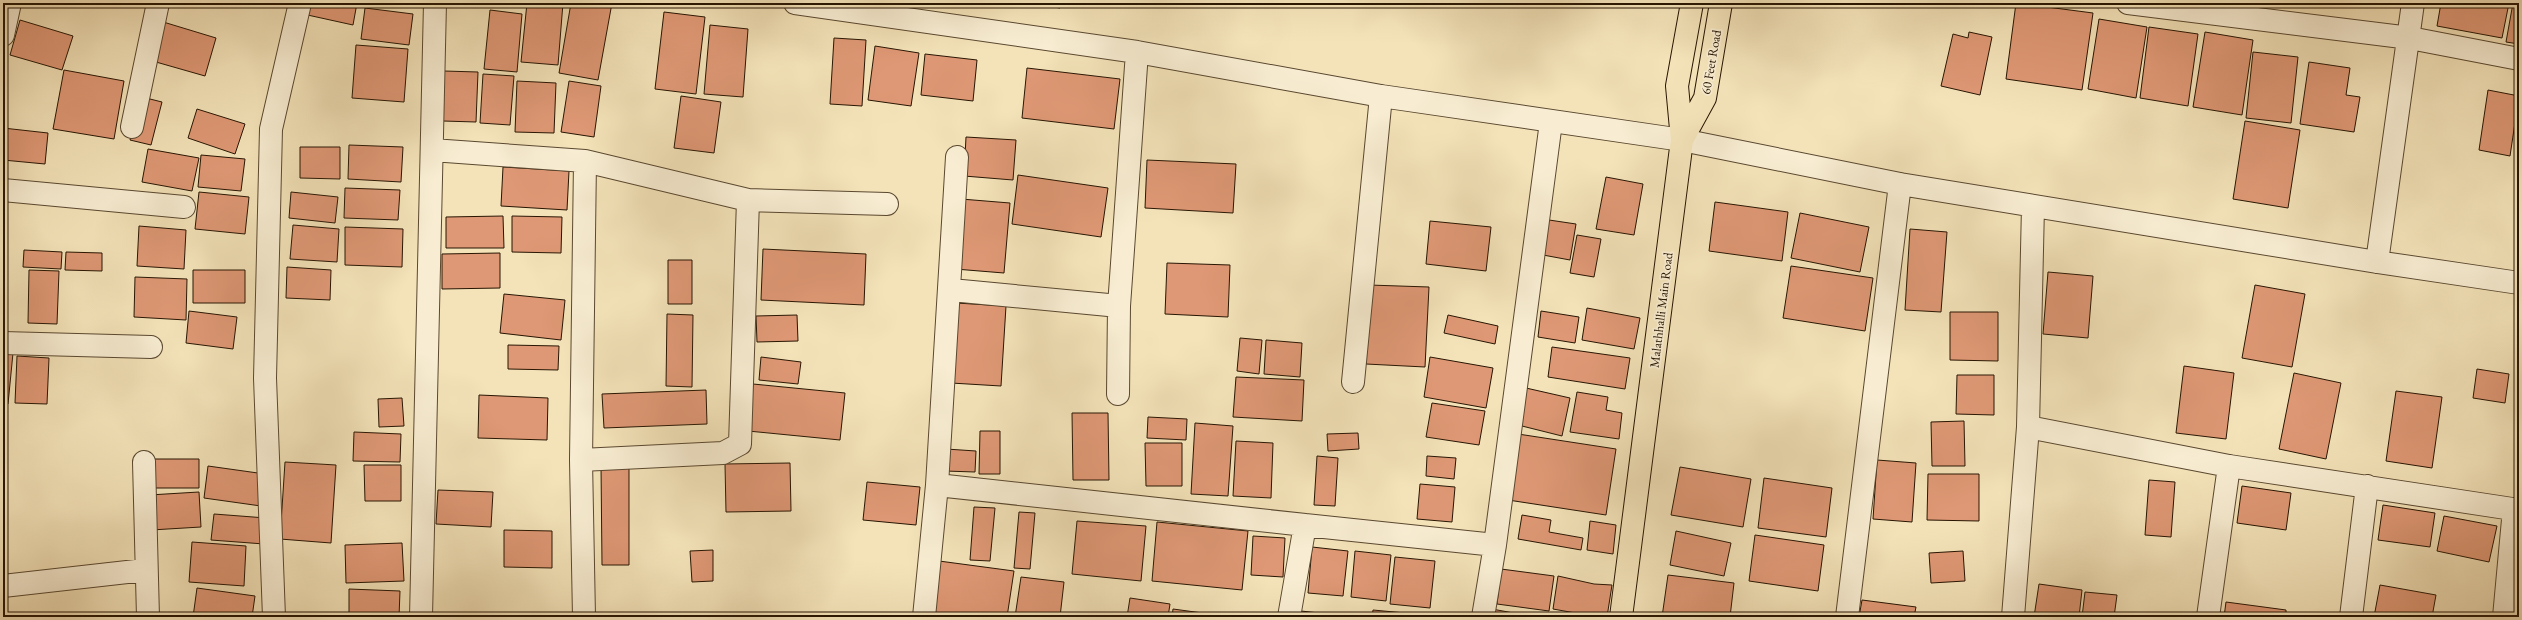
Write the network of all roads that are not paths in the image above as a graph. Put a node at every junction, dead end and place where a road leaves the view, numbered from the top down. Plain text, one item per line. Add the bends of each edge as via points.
1 (10, 3) edge
2 (158, 3) edge
3 (300, 3) edge
4 (435, 3) edge
5 (795, 3) edge
6 (1692, 3) edge
7 (1721, 3) edge
8 (2128, 3) edge
9 (2413, 3) edge
10 (3, 35) edge
11 (2410, 38) junction
12 (1137, 52) junction
13 (2519, 59) edge
14 (1381, 96) junction
15 (1551, 122) junction
16 (132, 127) dead end
17 (1682, 140) junction
18 (432, 150) junction
19 (958, 157) dead end
20 (585, 161) junction
21 (1900, 184) junction
22 (3, 190) edge
23 (748, 200) junction
24 (888, 204) dead end
25 (2033, 206) junction
26 (184, 207) dead end
27 (2377, 262) junction
28 (2519, 283) edge
29 (950, 290) junction
30 (1119, 306) junction
31 (3, 343) edge
32 (151, 347) dead end
33 (1352, 382) dead end
34 (1118, 394) dead end
35 (2028, 427) junction
36 (581, 460) junction
37 (144, 462) dead end
38 (2229, 466) junction
39 (937, 485) junction
40 (2367, 486) junction
41 (2517, 509) edge
42 (1305, 525) junction
43 (1495, 544) junction
44 (145, 570) junction
45 (3, 586) edge
46 (148, 617) edge
47 (274, 617) edge
48 (421, 617) edge
49 (584, 617) edge
50 (924, 617) edge
51 (1289, 617) edge
52 (1483, 617) edge
53 (1622, 617) edge
54 (1847, 617) edge
55 (2013, 617) edge
56 (2208, 617) edge
57 (2351, 617) edge
58 (2504, 617) edge

1 - 10 street
2 - 16 street
3 - 47 street via 271,129 265,378
4 - 18 street
5 - 12 street
6 - 17 main road, Malathhalli Main Road via 1677,86
7 - 17 main road, 60 Feet Road via 1705,98
8 - 11 street
9 - 11 street
11 - 13 street
11 - 27 street
12 - 14 street
12 - 30 street
14 - 15 street
14 - 33 street
15 - 17 street
15 - 43 street
17 - 21 street
17 - 53 main road, Malathhalli Main Road
18 - 20 street
18 - 48 street
19 - 29 street
20 - 23 street
20 - 36 street
21 - 25 street
21 - 54 street
22 - 26 street
23 - 24 street
23 - 36 street via 740,444 722,453
25 - 27 street
25 - 35 street
27 - 28 street
29 - 30 street
29 - 39 street
30 - 34 street
31 - 32 street
35 - 38 street
35 - 55 street
36 - 49 street
37 - 44 street
38 - 40 street
38 - 56 street
39 - 42 street
39 - 50 street
40 - 41 street
40 - 57 street
41 - 58 street
42 - 43 street
42 - 51 street
43 - 52 street
44 - 45 street
44 - 46 street

